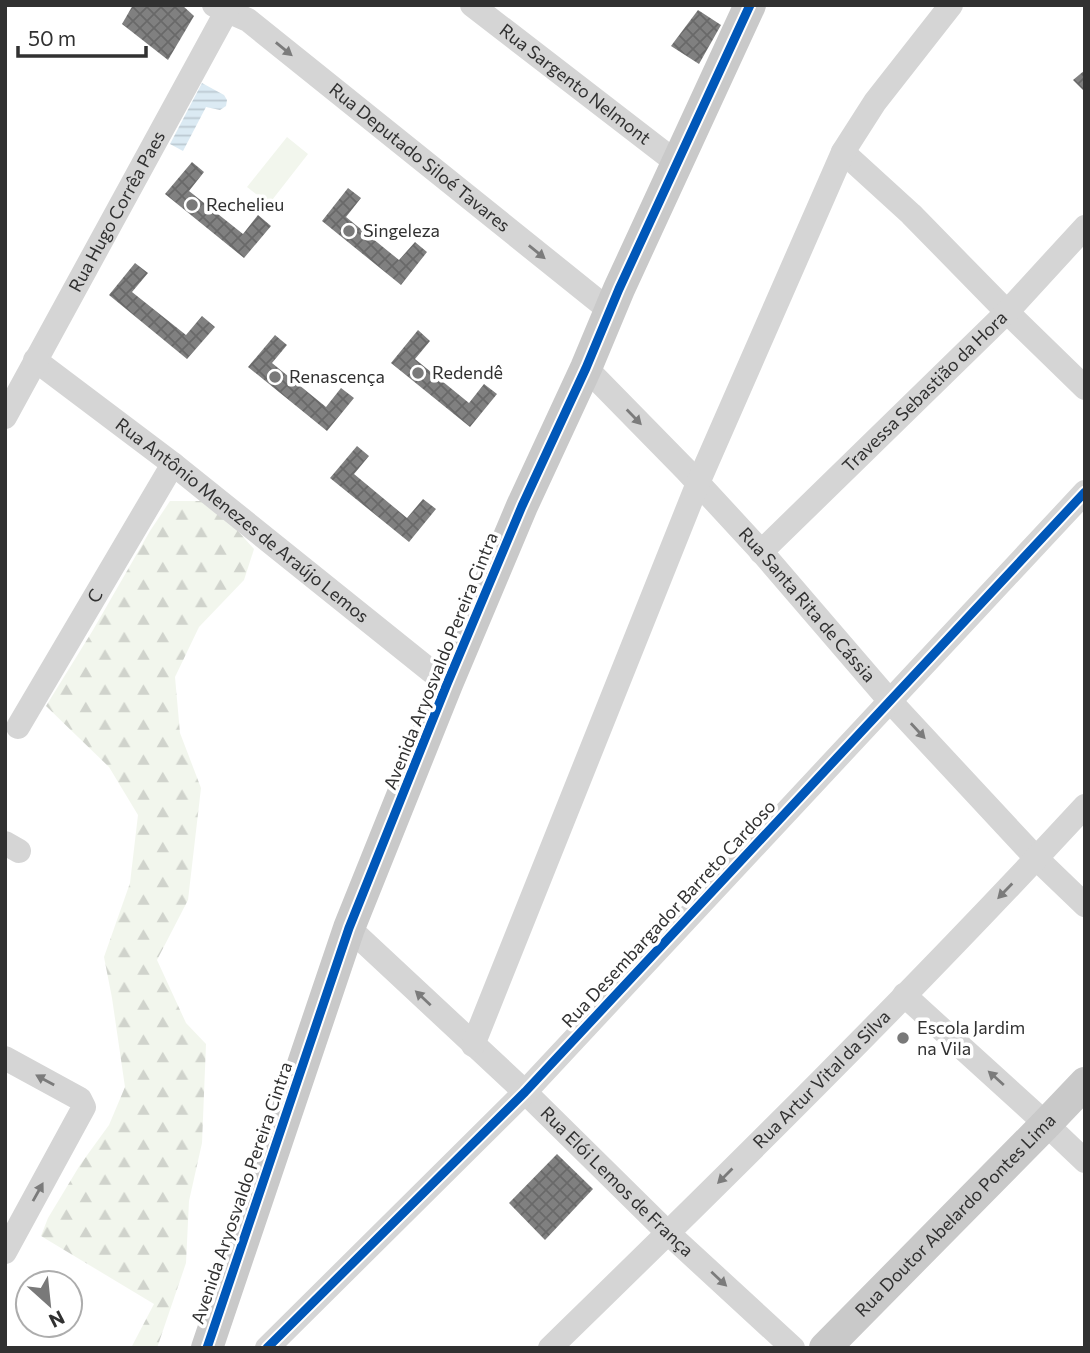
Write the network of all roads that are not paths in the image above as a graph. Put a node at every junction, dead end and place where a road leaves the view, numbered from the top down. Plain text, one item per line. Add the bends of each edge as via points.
1 (472, 5) edge
2 (951, 5) edge
3 (224, 7) edge
4 (747, 7) edge
5 (843, 152) junction
6 (677, 163) junction
7 (1085, 227) edge
8 (610, 310) junction
9 (1007, 312) junction
10 (35, 360) junction
11 (586, 368) junction
12 (1085, 388) edge
13 (5, 417) edge
14 (173, 464) junction
15 (698, 483) junction
16 (1085, 492) edge
17 (761, 552) junction
18 (447, 684) junction
19 (889, 700) junction
20 (18, 727) dead end
21 (1085, 806) edge
22 (1036, 858) junction
23 (1085, 905) edge
24 (349, 928) junction
25 (904, 995) junction
26 (473, 1045) junction
27 (5, 1058) edge
28 (1085, 1083) edge
29 (525, 1091) junction
30 (1046, 1124) junction
31 (1085, 1161) edge
32 (668, 1233) junction
33 (5, 1252) edge
34 (207, 1348) edge
35 (267, 1348) edge
36 (550, 1348) edge
37 (793, 1348) edge
38 (825, 1348) edge

1 - 6 street, Rua Sargento Nelmont
2 - 5 street via 875,102
3 -> 8 street, Rua Deputado Siloé Tavares via 248,20
3 - 10 street, Rua Hugo Corrêa Paes
4 - 6 main road, Avenida Aryosvaldo Pereira Cintra
5 - 9 street
5 - 15 street
6 - 8 main road, Avenida Aryosvaldo Pereira Cintra
7 - 9 street, Travessa Sebastião da Hora
8 - 11 main road, Avenida Aryosvaldo Pereira Cintra
9 - 12 street
9 - 17 street, Travessa Sebastião da Hora
10 - 13 street, Rua Hugo Corrêa Paes
10 - 14 street, Rua Antônio Menezes de Araújo Lemos
11 -> 15 street, Rua Santa Rita de Cássia
11 - 18 main road, Avenida Aryosvaldo Pereira Cintra
14 - 18 street, Rua Antônio Menezes de Araújo Lemos
14 - 20 street, C
15 - 17 street, Rua Santa Rita de Cássia
15 - 26 street
16 - 19 street, Rua Desembargador Barreto Cardoso
17 - 19 street, Rua Santa Rita de Cássia
18 - 24 main road, Avenida Aryosvaldo Pereira Cintra
19 -> 22 street, Rua Santa Rita de Cássia
19 - 29 street, Rua Desembargador Barreto Cardoso
21 - 22 street, Rua Artur Vital da Silva
22 - 23 street, Rua Santa Rita de Cássia
22 -> 25 street, Rua Artur Vital da Silva
26 -> 24 street, Rua Elói Lemos de França
24 - 34 main road, Avenida Aryosvaldo Pereira Cintra
30 -> 25 street
25 -> 32 street, Rua Artur Vital da Silva
26 - 29 street, Rua Elói Lemos de França
33 -> 27 street via 83,1109 80,1100
28 - 30 main road, Rua Doutor Abelardo Pontes Lima
29 - 32 street, Rua Elói Lemos de França
29 - 35 street, Rua Desembargador Barreto Cardoso
30 - 31 street
30 - 38 main road, Rua Doutor Abelardo Pontes Lima
32 - 36 street, Rua Artur Vital da Silva
32 -> 37 street, Rua Elói Lemos de França

